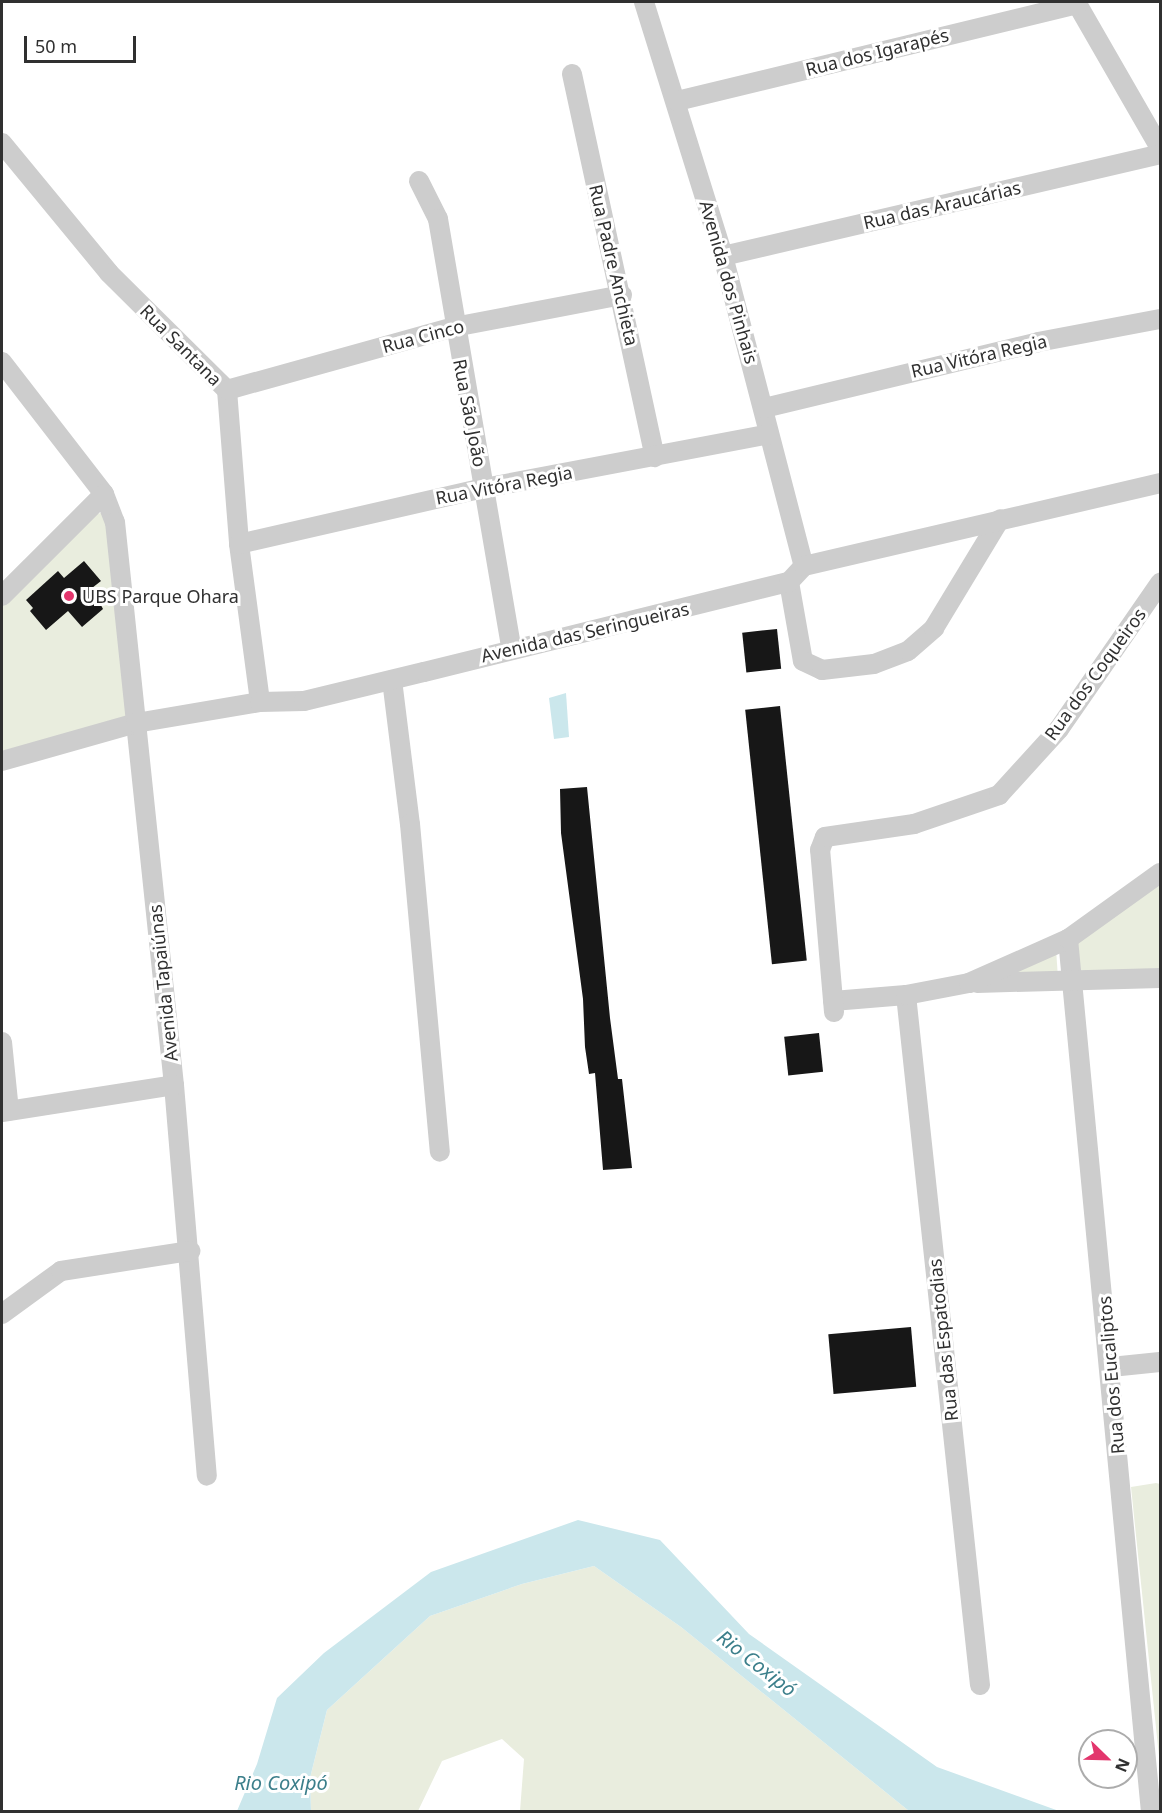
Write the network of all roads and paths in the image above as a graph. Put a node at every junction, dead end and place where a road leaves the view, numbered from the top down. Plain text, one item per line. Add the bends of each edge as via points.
1 (644, 2) edge
2 (1077, 3) edge
3 (572, 74) dead end
4 (677, 101) junction
5 (2, 143) edge
6 (1161, 148) edge
7 (1161, 154) edge
8 (418, 181) dead end
9 (723, 256) junction
10 (622, 295) junction
11 (1161, 319) edge
12 (454, 327) junction
13 (2, 362) edge
14 (227, 390) junction
15 (764, 408) junction
16 (770, 434) junction
17 (655, 457) junction
18 (1161, 483) edge
19 (484, 488) junction
20 (104, 494) junction
21 (1000, 519) junction
22 (239, 544) junction
23 (804, 566) junction
24 (789, 582) junction
25 (1161, 583) edge
26 (2, 596) edge
27 (511, 648) junction
28 (392, 680) junction
29 (260, 702) junction
30 (136, 723) junction
31 (2, 761) edge
32 (1161, 873) edge
33 (1068, 939) junction
34 (1161, 978) edge
35 (969, 983) junction
36 (1071, 983) junction
37 (906, 995) junction
38 (2, 1042) edge
39 (174, 1085) junction
40 (5, 1111) edge
41 (440, 1152) dead end
42 (190, 1251) junction
43 (2, 1314) edge
44 (1161, 1362) edge
45 (1111, 1367) junction
46 (207, 1476) dead end
47 (980, 1685) dead end
48 (1151, 1812) edge

1 - 4 street, Avenida dos Pinhais
2 - 4 street, Rua dos Igarapés
2 - 6 street
3 - 10 street, Rua Padre Anchieta
4 - 9 street, Avenida dos Pinhais
5 - 14 street, Rua Santana via 109,273
7 - 9 street, Rua das Araucárias
8 - 12 street, Rua São João via 438,219
9 - 15 street, Avenida dos Pinhais
10 - 12 street, Rua Cinco
10 - 17 street, Rua Padre Anchieta
11 - 15 street, Rua Vitóra Regia via 1038,342
12 - 14 street, Rua Cinco
12 - 19 street, Rua São João
13 - 20 street, Avenida Tapaiúnas
14 - 22 street, Rua Santana
15 - 16 street, Avenida dos Pinhais
16 - 17 street, Rua Vitóra Regia
16 - 23 street, Avenida dos Pinhais
17 - 19 street, Rua Vitóra Regia
18 - 21 street
19 - 22 street, Rua Vitóra Regia
19 - 27 street, Rua São João
20 - 26 street
20 - 30 street, Avenida Tapaiúnas via 115,522
21 - 23 street
21 - 24 street via 934,628 908,651 874,664 822,670 803,661
22 - 29 street, Rua Santana
23 - 24 street
24 - 27 street, Avenida das Seringueiras
25 - 37 street, Rua dos Coqueiros via 1059,729 999,795 914,824 831,835 820,850 833,1006
27 - 28 street, Avenida das Seringueiras
28 - 29 street, Avenida das Seringueiras via 304,701
28 - 41 street via 410,824
29 - 30 street, Avenida das Seringueiras
30 - 31 street, Avenida das Seringueiras
30 - 39 street, Avenida Tapaiúnas
32 - 33 street
33 - 35 street
33 - 36 street, Rua dos Eucaliptos
34 - 36 street
35 - 36 street
35 - 37 street
36 - 45 street, Rua dos Eucaliptos
37 - 47 street, Rua das Espatodias
38 - 40 street
39 - 40 street
39 - 42 street, Avenida Tapaiúnas
42 - 43 street via 60,1271
42 - 46 street, Avenida Tapaiúnas
44 - 45 street
45 - 48 street, Rua dos Eucaliptos

